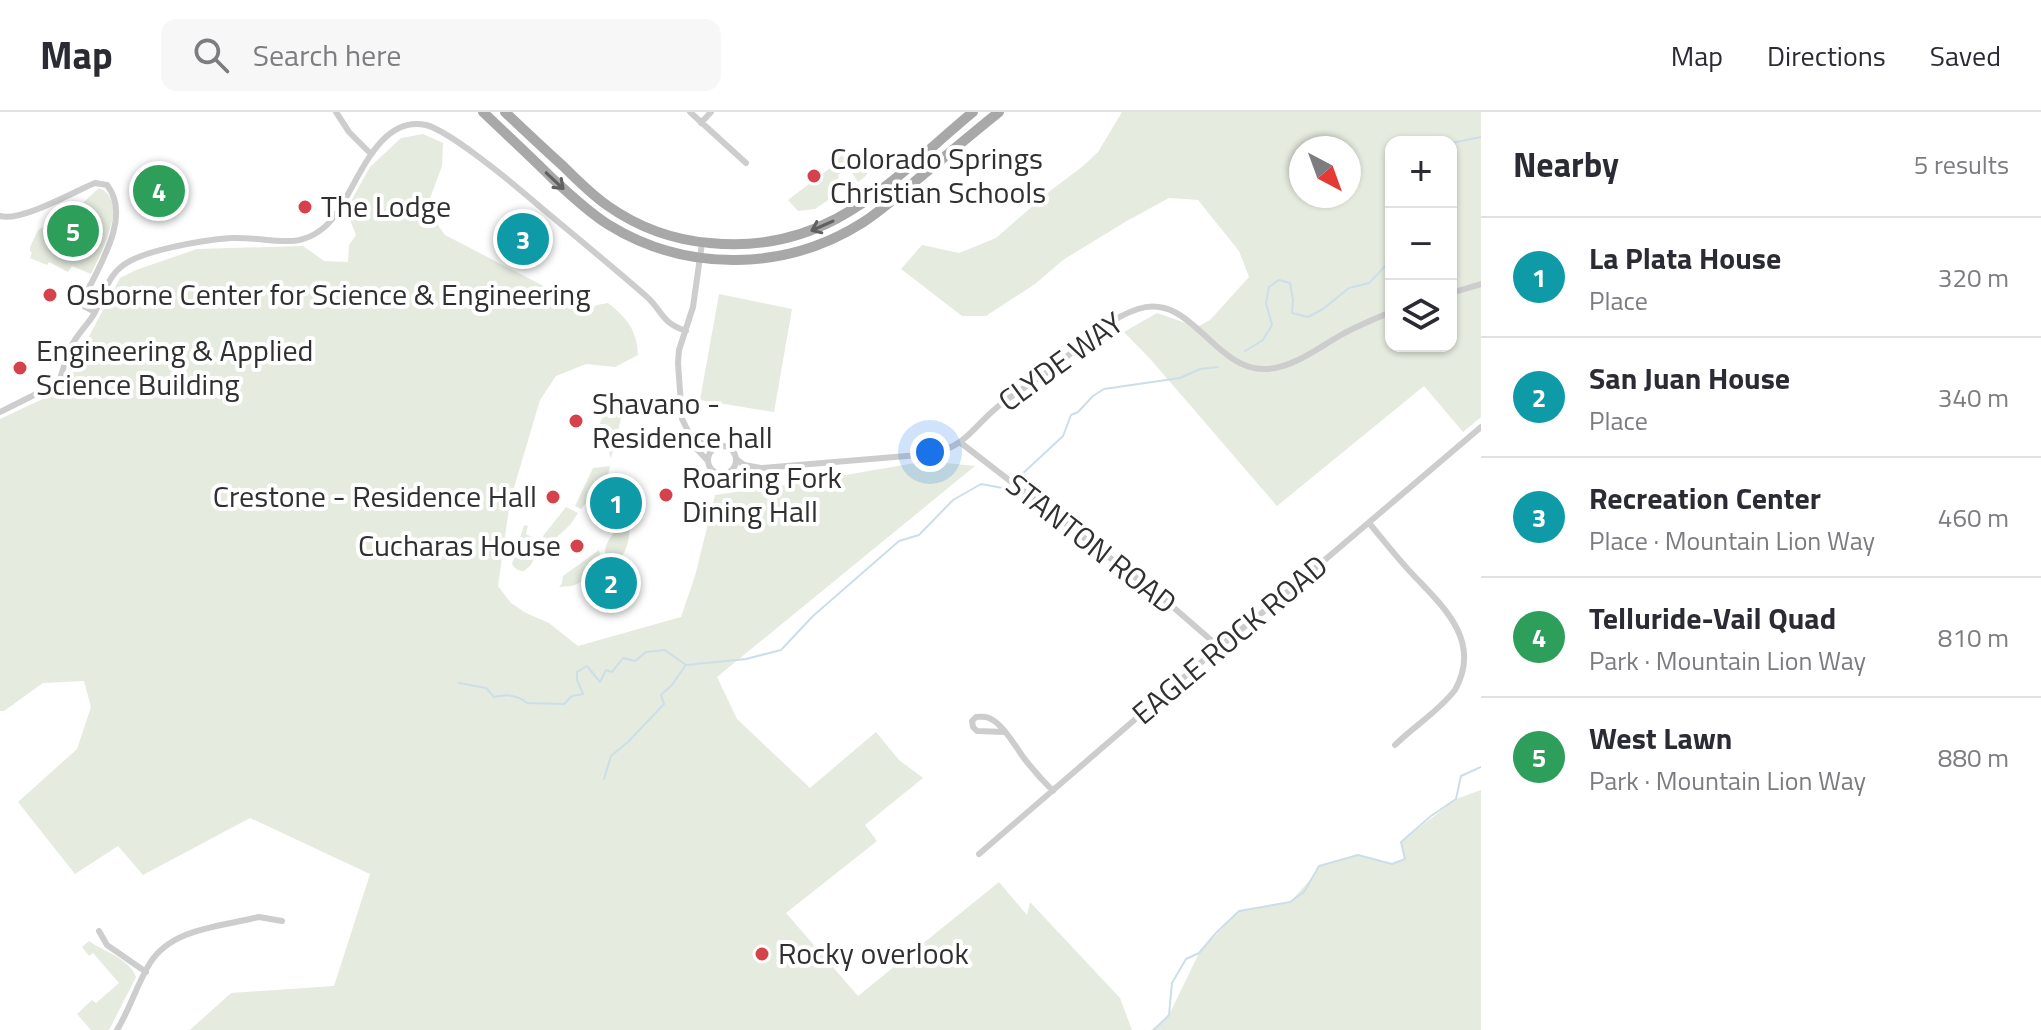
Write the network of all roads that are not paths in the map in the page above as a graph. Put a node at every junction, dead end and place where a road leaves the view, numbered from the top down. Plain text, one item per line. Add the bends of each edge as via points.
1 (336, 112) edge
2 (483, 112) edge
3 (505, 112) edge
4 (690, 112) edge
5 (711, 112) edge
6 (973, 112) edge
7 (999, 112) edge
8 (701, 123) junction
9 (371, 154) junction
10 (746, 163) dead end
11 (0, 216) edge
12 (702, 243) junction
13 (700, 259) junction
14 (1481, 284) edge
15 (1457, 291) edge
16 (95, 312) junction
17 (1385, 315) edge
18 (686, 331) junction
19 (0, 412) edge
20 (1481, 427) edge
21 (692, 439) junction
22 (961, 443) junction
23 (715, 448) junction
24 (736, 459) junction
25 (708, 461) junction
26 (761, 468) junction
27 (730, 472) junction
28 (1369, 523) junction
29 (1219, 647) junction
30 (1004, 732) junction
31 (1395, 745) dead end
32 (1053, 791) junction
33 (979, 854) dead end
34 (282, 921) dead end
35 (99, 931) dead end
36 (146, 972) junction
37 (117, 1030) edge

1 - 9 street
2 -> 13 main road via 610,226 655,247
3 - 12 main road via 609,206 646,227
4 - 8 street
5 - 8 street
6 -> 12 main road via 879,191 830,223 776,241
7 - 13 main road via 872,216 837,237 779,256
8 - 10 street
9 - 16 street via 333,219 318,232 298,240 212,240 134,259 113,274
9 - 18 street via 406,126 437,129 518,188 646,296 668,323
11 - 16 street via 24,214 95,183 107,185 117,220 83,300
12 - 13 street
13 - 18 street
14 - 15 street
16 - 19 street via 70,349 58,383
17 - 22 street, CLYDE WAY via 1296,360 1265,369 1230,359 1176,313 1142,308 1104,327 993,410
18 - 21 street via 679,350 679,403
20 - 28 street, EAGLE ROCK ROAD
21 - 23 street, CLYDE WAY
21 - 25 street
22 - 26 street, CLYDE WAY via 931,454
22 - 29 street, STANTON ROAD
23 - 24 street, CLYDE WAY via 727,447
23 - 25 street
24 - 26 street, CLYDE WAY
24 - 27 street
25 - 27 street via 717,474
26 - 27 street, CLYDE WAY
28 - 29 street, EAGLE ROCK ROAD
28 - 31 street via 1449,611 1467,653 1456,690
29 - 32 street, EAGLE ROCK ROAD
30 - 30 street via 986,717 972,721 977,731
30 - 32 street
32 - 33 street, EAGLE ROCK ROAD
34 - 36 street via 259,917 185,935 157,954
35 - 36 street via 107,945
36 - 37 street

